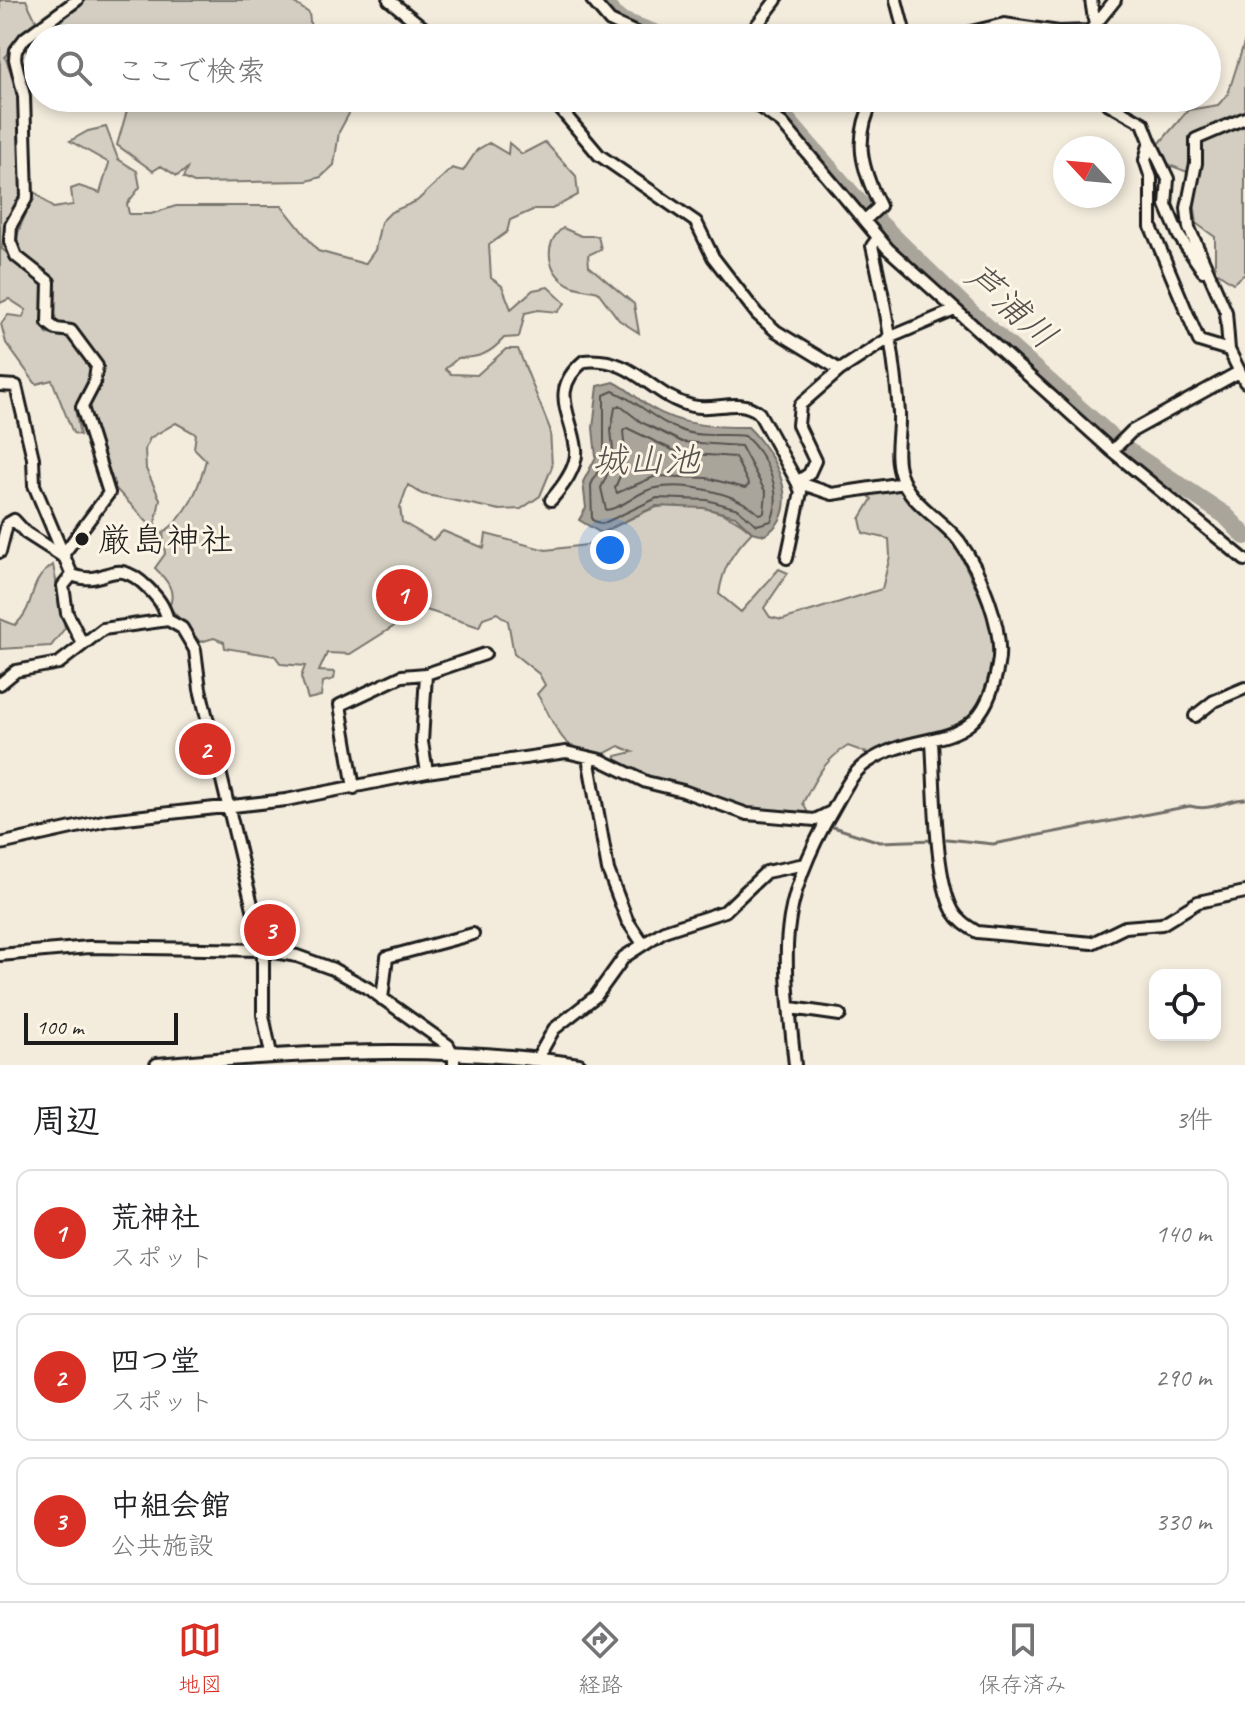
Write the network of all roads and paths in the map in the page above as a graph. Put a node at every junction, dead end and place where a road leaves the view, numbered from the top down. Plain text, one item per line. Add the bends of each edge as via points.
1 (77, 0) edge
2 (389, 0) edge
3 (592, 0) edge
4 (776, 0) edge
5 (896, 0) edge
6 (1091, 0) edge
7 (1115, 0) edge
8 (44, 24) edge
9 (419, 24) edge
10 (617, 24) edge
11 (758, 24) edge
12 (904, 24) edge
13 (1095, 24) edge
14 (1096, 24) edge
15 (24, 39) edge
16 (24, 96) edge
17 (24, 112) edge
18 (563, 112) edge
19 (767, 112) edge
20 (868, 112) edge
21 (1123, 112) edge
22 (1245, 118) edge
23 (1150, 141) junction
24 (870, 215) junction
25 (878, 238) junction
26 (1218, 292) junction
27 (955, 310) junction
28 (891, 337) junction
29 (1229, 350) junction
30 (840, 370) junction
31 (1242, 377) edge
32 (0, 385) edge
33 (1114, 450) junction
34 (797, 482) junction
35 (904, 483) junction
36 (551, 500) dead end
37 (0, 552) edge
38 (62, 556) junction
39 (787, 558) dead end
40 (1245, 560) edge
41 (72, 575) junction
42 (168, 620) junction
43 (82, 643) junction
44 (485, 654) dead end
45 (426, 674) junction
46 (0, 684) edge
47 (1245, 688) edge
48 (1195, 716) dead end
49 (932, 742) junction
50 (588, 757) junction
51 (427, 772) junction
52 (354, 788) junction
53 (230, 807) junction
54 (832, 811) junction
55 (1, 841) edge
56 (805, 864) junction
57 (1245, 892) edge
58 (473, 934) dead end
59 (643, 944) junction
60 (263, 950) junction
61 (0, 955) edge
62 (382, 999) junction
63 (791, 1008) junction
64 (840, 1015) dead end
65 (271, 1054) junction
66 (385, 1059) edge
67 (537, 1059) junction
68 (454, 1061) edge
69 (157, 1065) edge
70 (579, 1065) edge
71 (795, 1065) edge

1 - 8 street
2 - 9 street
3 - 10 street
4 - 11 street
5 - 12 street
6 - 13 street
7 - 14 street
15 - 16 street via 15,59
17 - 38 street via 27,197 11,225 10,241 16,256 49,282 48,323 71,331 97,366 82,407 109,493
18 - 30 street via 599,155 696,222 713,257 757,314
19 - 24 street
20 - 24 street via 862,170 880,206
21 - 23 street via 1143,123
22 - 26 street via 1196,139 1189,228
23 - 26 street via 1168,179 1166,205 1179,236
23 - 29 street via 1145,160 1151,178 1151,227 1199,341
24 - 25 street
25 - 27 street
25 - 28 street via 872,246
26 - 29 street via 1226,312
27 - 28 street
27 - 33 street
28 - 30 street
28 - 35 street via 898,461
29 - 31 street
30 - 34 street via 800,405 798,425 815,461
31 - 33 street via 1125,438
32 - 38 street via 16,386 34,485
33 - 40 street
34 - 35 street via 832,494
34 - 36 street via 752,407 694,407 625,366 595,360 574,370 564,395 577,451
34 - 39 street via 801,492
35 - 49 street via 959,542 1001,640 981,715 964,729
37 - 38 street via 7,524 14,520
38 - 41 street
41 - 42 street via 84,580 121,570 132,573 163,604
41 - 43 street via 63,586 67,613
42 - 43 street via 103,629
42 - 53 street via 182,628 195,650
43 - 46 street via 59,663 16,671
44 - 45 street
45 - 51 street via 422,742
45 - 52 street via 402,676 340,705
47 - 48 street
49 - 54 street via 883,752 861,767
49 - 57 street via 944,889 954,913 977,932 1092,943 1125,927 1162,924 1198,902
50 - 51 street via 566,752
50 - 54 street via 747,814 815,820
50 - 59 street via 608,870 627,920
51 - 52 street
52 - 53 street
53 - 55 street via 108,820
53 - 60 street
54 - 56 street
56 - 59 street via 766,872 725,911 664,931
56 - 63 street via 788,932
58 - 62 street via 387,957
59 - 67 street via 624,957 596,996 554,1029
60 - 61 street via 66,947
60 - 62 street via 333,969
60 - 65 street via 263,1015
62 - 68 street via 448,1045
63 - 64 street
63 - 71 street
65 - 66 street
65 - 69 street
66 - 68 street
67 - 68 street
67 - 70 street

